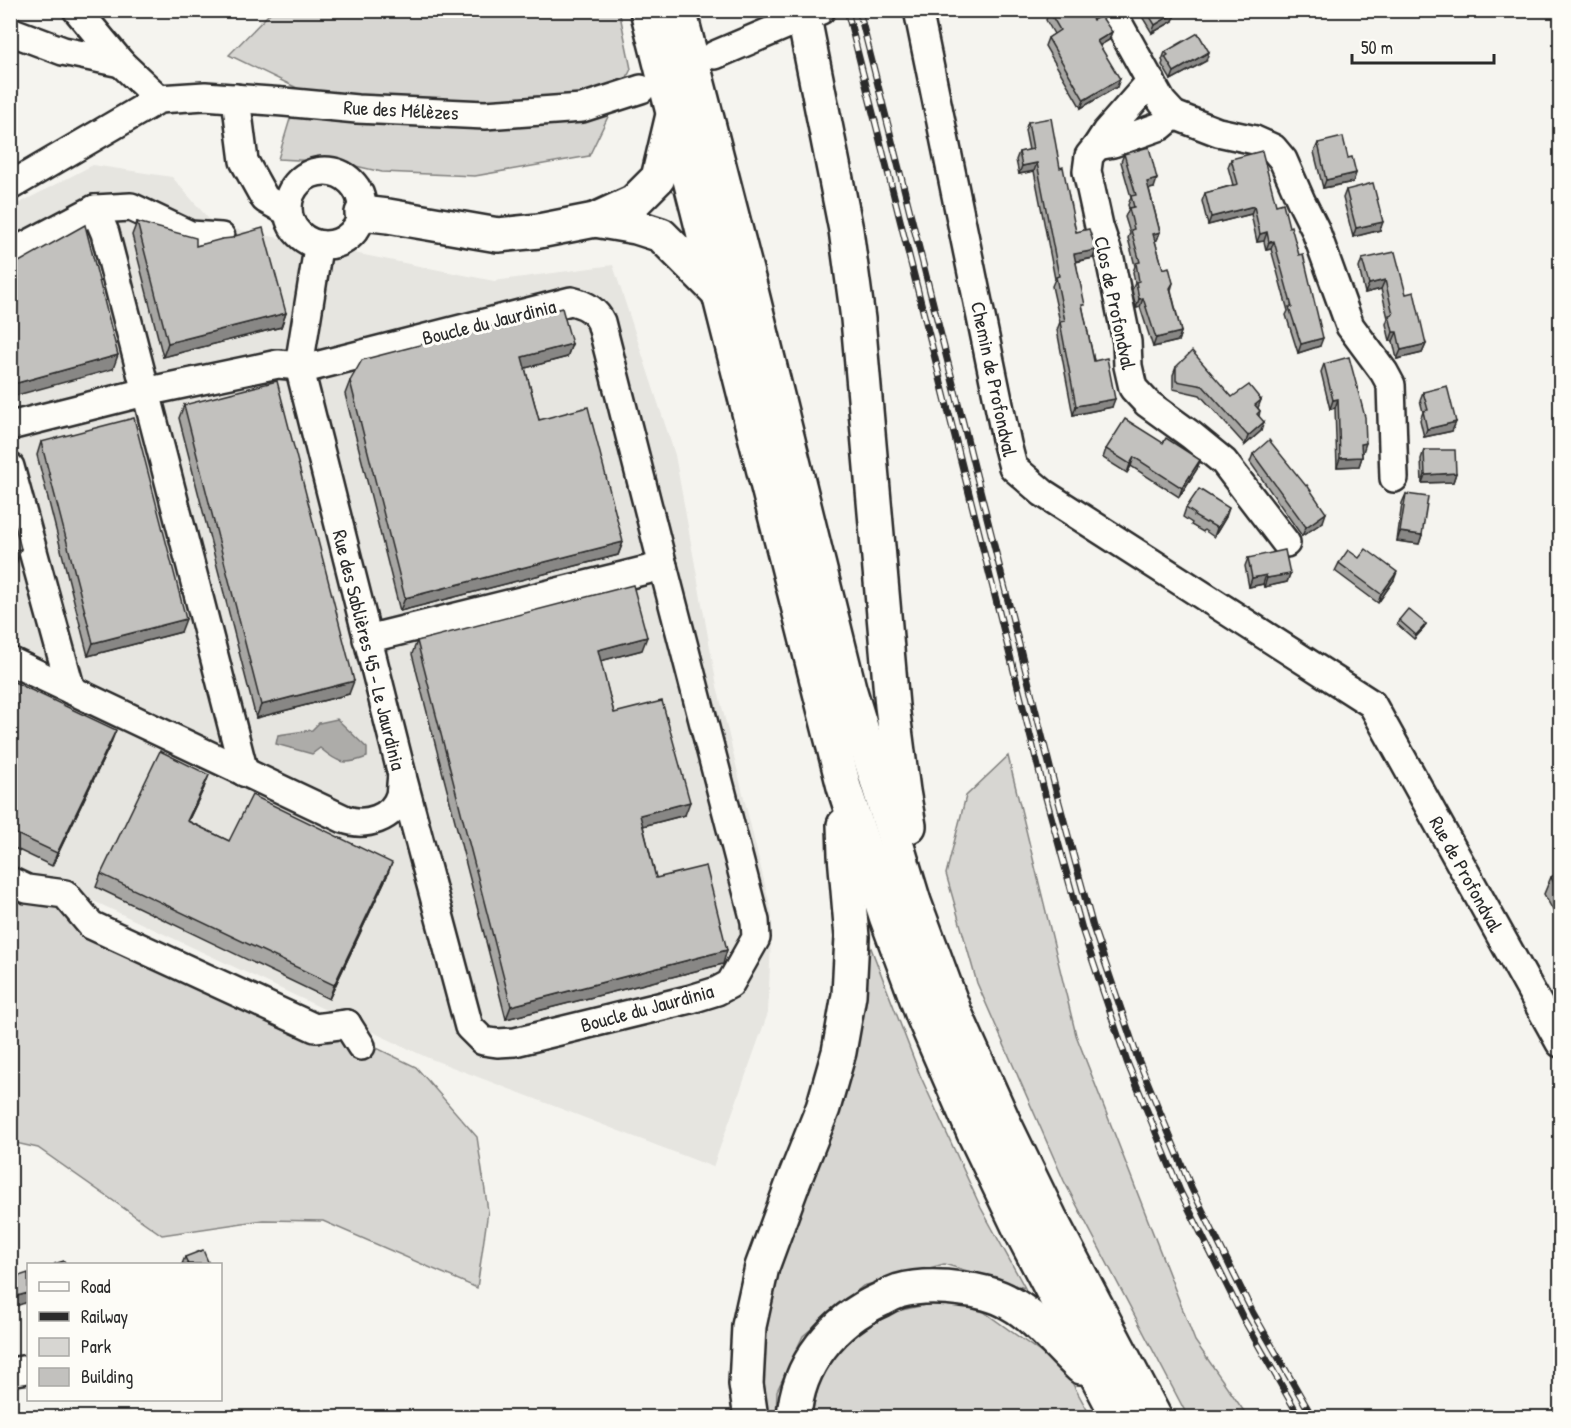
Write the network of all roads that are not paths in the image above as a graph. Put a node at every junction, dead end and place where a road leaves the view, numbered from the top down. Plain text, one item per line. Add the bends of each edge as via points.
1 (77, 10) edge
2 (648, 10) edge
3 (679, 10) edge
4 (918, 10) edge
5 (1111, 10) edge
6 (812, 14) edge
7 (10, 31) edge
8 (715, 55) dead end
9 (121, 63) junction
10 (1150, 81) junction
11 (640, 89) dead end
12 (236, 98) junction
13 (159, 99) junction
14 (673, 111) junction
15 (1174, 114) junction
16 (1097, 146) junction
17 (254, 179) junction
18 (296, 185) junction
19 (10, 186) edge
20 (95, 209) junction
21 (288, 212) junction
22 (362, 213) junction
23 (595, 220) junction
24 (221, 237) edge
25 (321, 244) junction
26 (10, 254) edge
27 (719, 293) junction
28 (300, 368) junction
29 (145, 392) junction
30 (10, 426) edge
31 (10, 467) edge
32 (1394, 478) dead end
33 (1286, 543) dead end
34 (663, 566) junction
35 (367, 639) junction
36 (10, 661) edge
37 (71, 690) junction
38 (1372, 704) joint
39 (244, 772) junction
40 (402, 775) junction
41 (844, 787) junction
42 (10, 881) edge
43 (914, 902) junction
44 (354, 1027) dead end
45 (1560, 1043) edge
46 (27, 1369) edge
47 (10, 1372) edge
48 (1102, 1386) junction
49 (751, 1418) edge
50 (794, 1418) edge
51 (1119, 1418) edge
52 (1155, 1418) edge

1 - 9 street
2 - 14 highway
3 - 43 highway via 849,688
4 - 38 street, Chemin de Profondval via 1013,467 1043,493
5 - 10 street
6 - 8 street
6 - 43 highway via 856,308 892,706 914,852
7 - 9 street via 63,51
9 - 13 street
10 - 15 street
10 - 16 street, Clos de Profondval
11 - 12 street, Rue des Mélèzes via 582,108 485,115
12 - 13 street, Rue des Mélèzes
12 - 17 street via 244,160
13 - 19 street
14 - 23 highway via 658,178 634,202
14 - 27 highway
15 - 16 street via 1161,126
15 - 32 street via 1218,132 1255,140 1273,148 1283,160 1315,230 1350,327 1391,385
16 - 33 street, Clos de Profondval via 1089,156 1087,171 1110,259 1133,388 1146,403 1224,462
17 - 18 street
17 - 21 street via 265,199
18 - 21 street
18 - 22 street via 315,172 339,173 357,189
20 - 24 street via 131,207 190,235
20 - 26 street
20 - 29 street via 105,233
21 - 25 street via 305,239
22 - 23 highway via 498,235
22 - 25 street via 352,233 343,240
23 - 27 highway via 661,235
25 - 28 street, Rue des Sablières 45 - Le Jaurdinia
27 - 41 highway
28 - 29 street via 278,364
28 - 34 street, Boucle du Jaurdinia via 571,301 582,304 598,315 601,322
28 - 35 street, Rue des Sablières 45 - Le Jaurdinia
29 - 30 street
29 - 39 street
31 - 37 street
34 - 35 street
34 - 40 street, Boucle du Jaurdinia via 754,921 756,938 730,984 691,999 515,1042 483,1041 469,1027
35 - 40 street, Rue des Sablières 45 - Le Jaurdinia
36 - 37 street, Rue des Sablières 45 - Le Jaurdinia
37 - 39 street, Rue des Sablières 45 - Le Jaurdinia
38 - 45 street, Rue de Profondval
39 - 40 street, Rue des Sablières 45 - Le Jaurdinia via 356,823 374,821 389,812 399,796
41 - 48 highway via 927,1026 1020,1229
41 - 49 highway via 852,937 849,995 840,1052 823,1108 762,1267 749,1326 746,1384
42 - 44 street via 27,889 69,885 91,925 315,1028
43 - 52 highway via 955,1012 1005,1125
46 - 47 street
48 - 50 highway via 1040,1325 1010,1302 976,1290 937,1285 898,1291 866,1306 841,1324 822,1344 804,1374
48 - 51 highway

